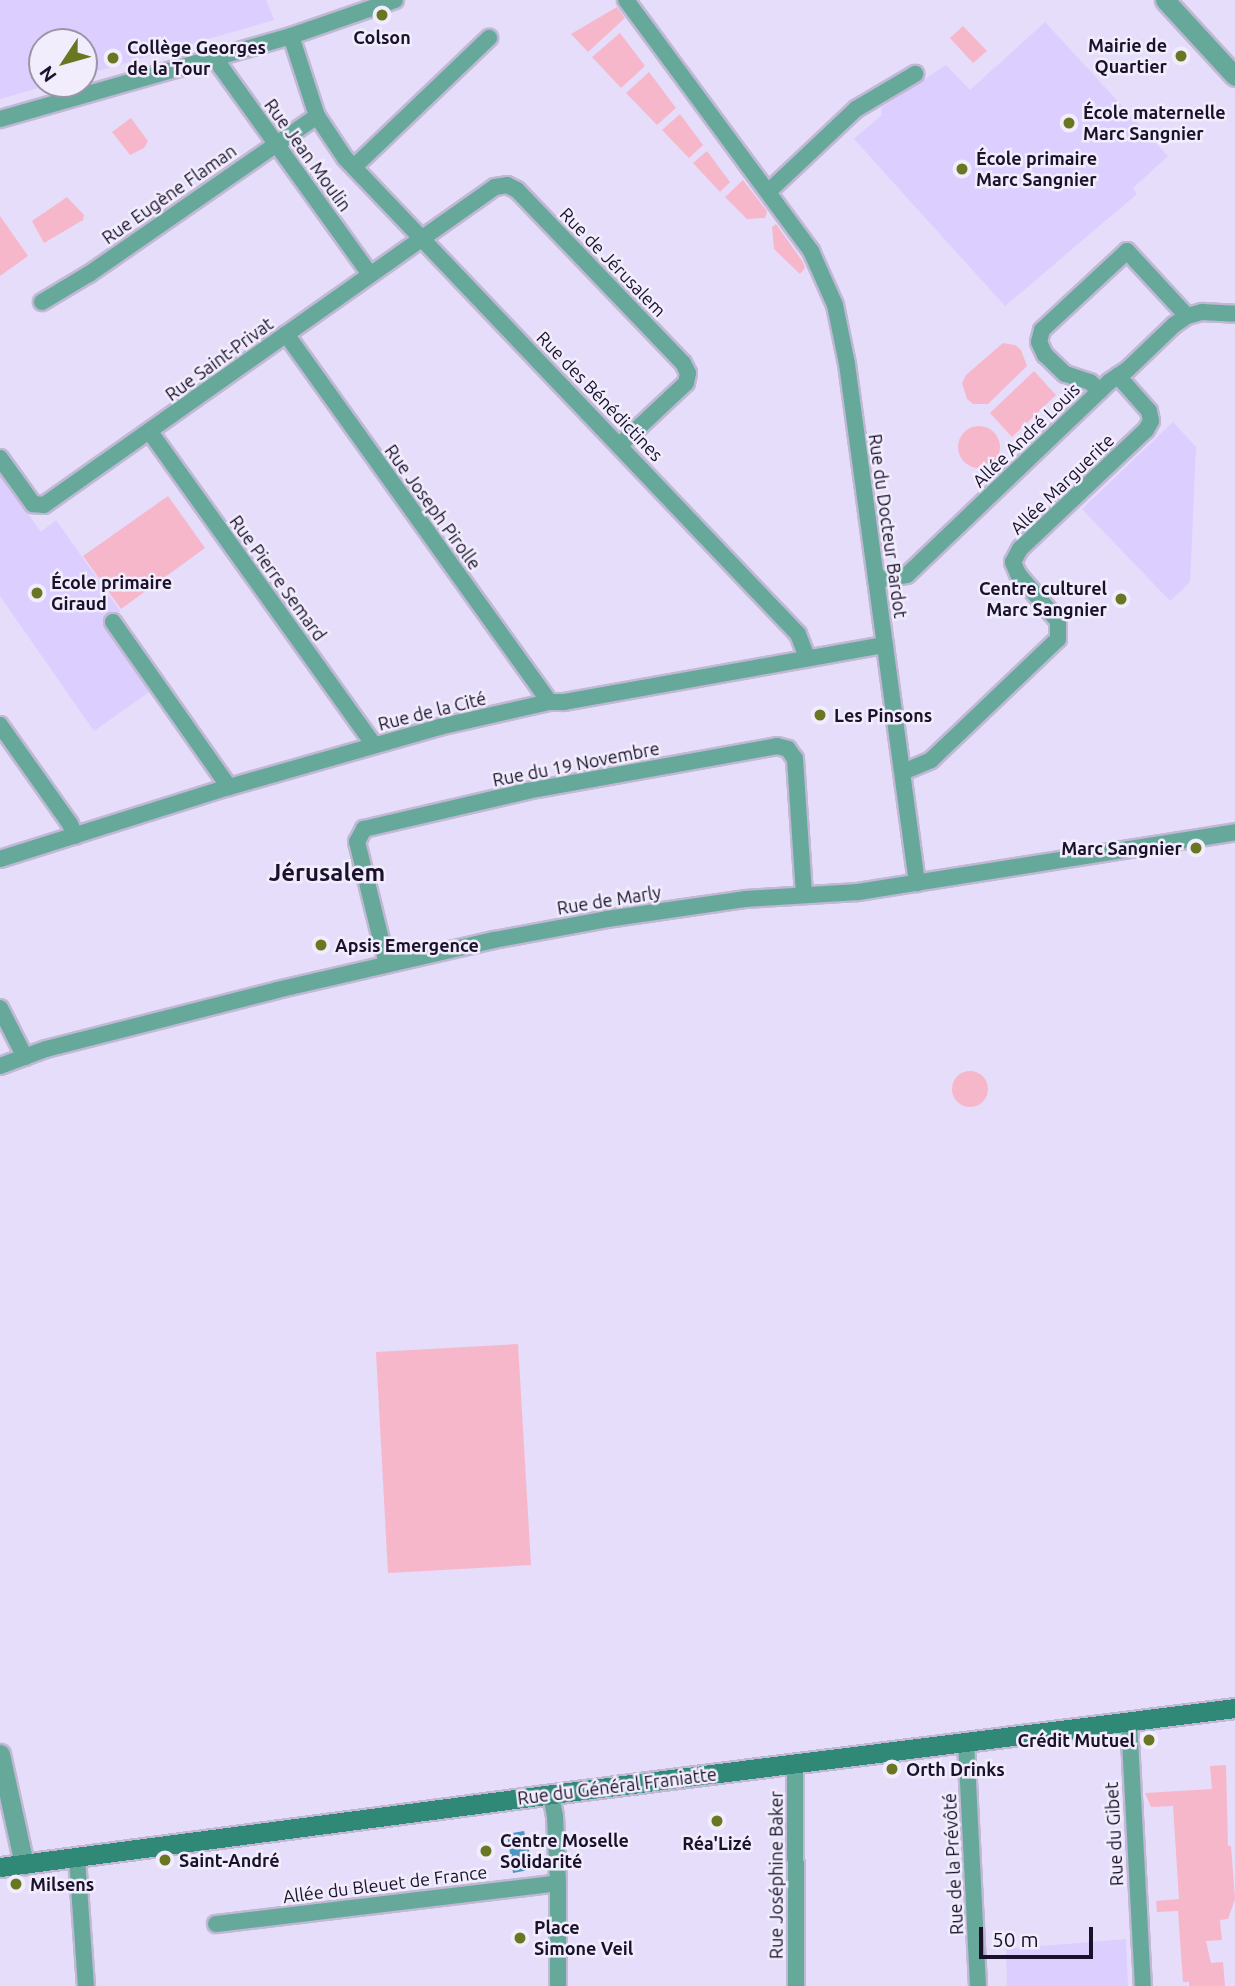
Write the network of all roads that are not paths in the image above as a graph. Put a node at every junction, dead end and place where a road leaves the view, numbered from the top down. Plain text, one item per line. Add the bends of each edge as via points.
1 (396, 0) edge
2 (626, 0) edge
3 (1165, 0) edge
4 (348, 7) edge
5 (291, 36) junction
6 (489, 38) dead end
7 (218, 56) junction
8 (915, 74) dead end
9 (1235, 76) edge
10 (317, 116) junction
11 (0, 119) edge
12 (275, 142) junction
13 (354, 167) junction
14 (768, 192) junction
15 (421, 239) junction
16 (370, 274) junction
17 (42, 302) dead end
18 (1235, 314) edge
19 (1187, 316) junction
20 (286, 334) junction
21 (1118, 376) junction
22 (1100, 391) junction
23 (150, 432) junction
24 (621, 444) junction
25 (0, 458) edge
26 (876, 580) junction
27 (113, 622) dead end
28 (885, 645) junction
29 (807, 658) junction
30 (549, 702) junction
31 (0, 725) edge
32 (374, 745) junction
33 (903, 772) junction
34 (229, 787) junction
35 (1235, 832) edge
36 (75, 836) junction
37 (0, 859) edge
38 (917, 883) junction
39 (804, 895) junction
40 (387, 964) junction
41 (0, 1008) edge
42 (24, 1057) junction
43 (0, 1066) edge
44 (1235, 1708) edge
45 (1129, 1721) junction
46 (966, 1741) junction
47 (0, 1754) edge
48 (795, 1764) junction
49 (551, 1794) junction
50 (77, 1858) junction
51 (24, 1864) junction
52 (0, 1867) edge
53 (558, 1883) junction
54 (216, 1924) dead end
55 (86, 1986) edge
56 (558, 1986) edge
57 (796, 1986) edge
58 (978, 1986) edge
59 (1143, 1986) edge

1 - 4 street
2 - 14 street, Rue du Docteur Bardot
3 - 9 street
4 - 5 street
5 - 7 street
5 - 10 street, Rue des Bénédictines
6 - 13 street
7 - 11 street
7 - 12 street, Rue Jean Moulin via 221,67
8 - 14 street via 856,109
10 - 12 street, Rue Eugène Flaman
10 - 13 street, Rue des Bénédictines
12 - 16 street, Rue Jean Moulin
12 - 17 street, Rue Eugène Flaman via 89,274
13 - 15 street, Rue des Bénédictines
14 - 26 street, Rue du Docteur Bardot via 817,261 835,304
15 - 16 street, Rue Saint-Privat
15 - 24 street, Rue des Bénédictines
15 - 24 street, Rue de Jérusalem via 495,187 507,184 517,190 688,373 686,383
16 - 20 street, Rue Saint-Privat
18 - 19 street
19 - 21 street
19 - 22 street, Allée André Louis via 1127,251 1042,330 1039,342 1045,355 1065,374 1090,382
20 - 23 street, Rue Saint-Privat
20 - 30 street, Rue Joseph Pirolle
21 - 22 street
21 - 33 street, Allée Marguerite via 1149,411 1151,421 1146,430 1020,549 1013,562 1058,621 1058,639 931,760
22 - 26 street, Allée André Louis via 907,575
23 - 25 street, Rue Saint-Privat via 44,505 28,498
23 - 32 street, Rue Pierre Semard
24 - 29 street, Rue des Bénédictines via 798,634
26 - 28 street, Rue du Docteur Bardot
27 - 34 street
28 - 29 street, Rue de la Cité
28 - 33 street, Rue du Docteur Bardot
29 - 30 street, Rue de la Cité
30 - 32 street, Rue de la Cité
31 - 36 street
32 - 34 street, Rue de la Cité
33 - 38 street, Rue du Docteur Bardot
34 - 36 street, Rue de la Cité
35 - 38 street, Rue de Marly
36 - 37 street, Rue de la Cité
38 - 39 street, Rue de Marly
39 - 40 street, Rue de Marly via 607,919
39 - 40 street, Rue du 19 Novembre via 795,759 788,749 777,746 527,791 364,829 357,842
40 - 42 street, Rue de Marly
41 - 42 street
42 - 43 street, Rue de Marly
44 - 45 main road, Rue du Général Franiatte
45 - 46 main road, Rue du Général Franiatte
45 - 59 street, Rue du Gibet
46 - 48 main road, Rue du Général Franiatte
46 - 58 street, Rue de la Prévôté
47 - 51 street
48 - 49 main road, Rue du Général Franiatte
48 - 57 street, Rue Joséphine Baker
49 - 50 main road, Rue du Général Franiatte
49 - 53 street
50 - 51 main road, Rue du Général Franiatte
50 - 55 street
51 - 52 main road, Rue du Général Franiatte
53 - 54 street, Allée du Bleuet de France
53 - 56 street

